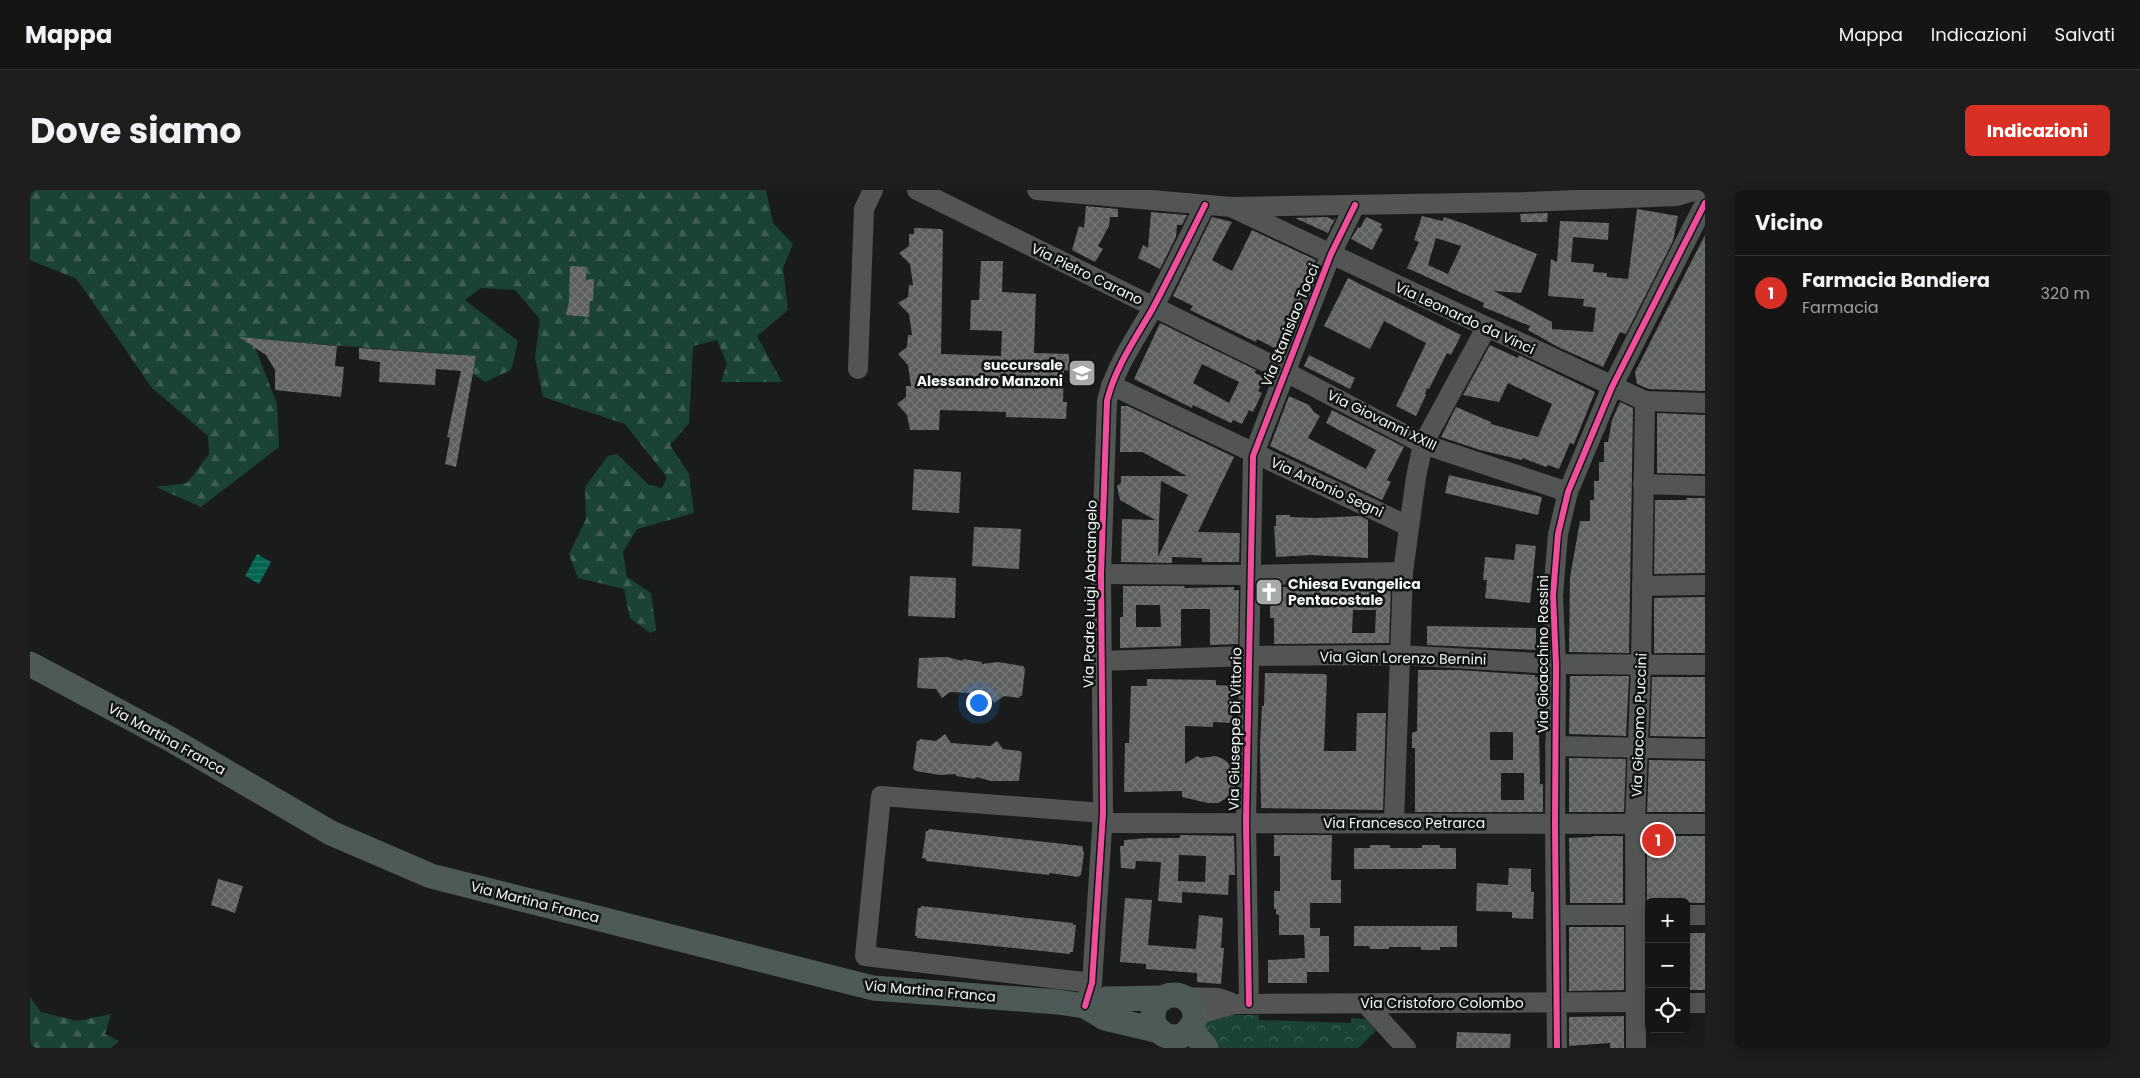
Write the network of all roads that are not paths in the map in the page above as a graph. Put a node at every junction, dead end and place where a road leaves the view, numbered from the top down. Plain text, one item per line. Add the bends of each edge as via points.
1 (873, 190) edge
2 (917, 190) edge
3 (1037, 190) edge
4 (1697, 190) edge
5 (1705, 200) edge
6 (1705, 204) edge
7 (1205, 205) junction
8 (1355, 205) junction
9 (1232, 207) junction
10 (1331, 254) junction
11 (1153, 307) junction
12 (1486, 328) junction
13 (858, 369) dead end
14 (1284, 371) junction
15 (1111, 385) junction
16 (1612, 387) junction
17 (1645, 401) junction
18 (1705, 404) edge
19 (1423, 444) junction
20 (1253, 454) junction
21 (1643, 484) junction
22 (1705, 486) edge
23 (1568, 492) junction
24 (1408, 526) junction
25 (1403, 572) junction
26 (1101, 574) junction
27 (1250, 575) junction
28 (1705, 585) edge
29 (1642, 586) junction
30 (1400, 655) junction
31 (1249, 656) junction
32 (1100, 661) junction
33 (30, 664) edge
34 (1556, 664) junction
35 (1641, 665) junction
36 (1705, 665) edge
37 (1555, 746) junction
38 (1638, 748) junction
39 (1705, 749) edge
40 (1103, 818) junction
41 (1246, 822) junction
42 (1394, 822) junction
43 (1636, 823) junction
44 (1554, 824) junction
45 (1705, 824) edge
46 (1642, 914) edge
47 (1690, 915) edge
48 (1705, 915) edge
49 (1557, 916) junction
50 (1089, 994) junction
51 (1172, 998) junction
52 (1557, 1002) junction
53 (1642, 1002) edge
54 (1366, 1003) junction
55 (1690, 1003) edge
56 (1705, 1003) edge
57 (1242, 1004) junction
58 (1180, 1033) edge
59 (1206, 1048) edge
60 (1406, 1048) edge
61 (1557, 1048) edge
62 (1636, 1048) edge

1 - 13 street via 864,209
2 - 11 street, Via Pietro Carano
3 - 7 street
4 - 5 street
4 - 8 street via 1677,196
6 - 16 street, Via Gioacchino Rossini
7 - 9 street
7 - 11 street, Via Padre Luigi Abatangelo
8 - 9 street
8 - 10 street, Via Stanislao Tocci
9 - 10 street, Via Leonardo da Vinci
10 - 12 street, Via Leonardo da Vinci
10 - 14 street, Via Stanislao Tocci
11 - 14 street, Via Pietro Carano
11 - 15 street, Via Padre Luigi Abatangelo
12 - 16 street, Via Leonardo da Vinci
12 - 19 street
14 - 19 street, Via Giovanni XXIII
14 - 20 street, Via Stanislao Tocci
15 - 20 street, Via Antonio Segni
15 - 26 street, Via Padre Luigi Abatangelo via 1107,400
16 - 17 street, Via Leonardo da Vinci
16 - 23 street, Via Gioacchino Rossini
17 - 18 street, Via Leonardo da Vinci
17 - 21 street, Via Giacomo Puccini
19 - 23 street, Via Giovanni XXIII
19 - 24 street
20 - 24 street, Via Antonio Segni
20 - 27 street, Via Giuseppe Di Vittorio
21 - 22 street
21 - 29 street, Via Giacomo Puccini
23 - 34 street, Via Gioacchino Rossini via 1558,534 1553,595
24 - 25 street
25 - 27 street
25 - 30 street
26 - 27 street
26 - 32 street, Via Padre Luigi Abatangelo
27 - 31 street, Via Giuseppe Di Vittorio
28 - 29 street
29 - 35 street, Via Giacomo Puccini
30 - 31 street, Via Gian Lorenzo Bernini
30 - 34 street, Via Gian Lorenzo Bernini
30 - 42 street
31 - 32 street, Via Gian Lorenzo Bernini
31 - 41 street, Via Giuseppe Di Vittorio
32 - 40 street, Via Padre Luigi Abatangelo
33 - 50 main road, Via Martina Franca via 170,739 331,833 431,876 873,988 1058,1002
34 - 35 street, Via Gian Lorenzo Bernini
34 - 37 street, Via Gioacchino Rossini
35 - 36 street, Via Gian Lorenzo Bernini
35 - 38 street, Via Giacomo Puccini
37 - 38 street
37 - 44 street, Via Gioacchino Rossini
38 - 39 street
38 - 43 street, Via Giacomo Puccini
40 - 41 street, Via Francesco Petrarca
40 - 50 street, Via Padre Luigi Abatangelo
40 - 50 street, Via Francesco Petrarca via 881,796 865,956
41 - 42 street, Via Francesco Petrarca
41 - 57 street, Via Giuseppe Di Vittorio
42 - 44 street, Via Francesco Petrarca
43 - 44 street, Via Francesco Petrarca
43 - 45 street, Via Francesco Petrarca
43 - 46 street, Via Giacomo Puccini
44 - 49 street, Via Gioacchino Rossini
46 - 49 street
46 - 53 street, Via Giacomo Puccini
47 - 48 street
49 - 52 street, Via Gioacchino Rossini
50 - 51 main road, Via Martina Franca via 1106,999
50 - 58 main road, Via Martina Franca via 1105,1018
51 - 57 street, Via Cristoforo Colombo via 1218,998
51 - 58 main road via 1187,1000 1194,1010
51 - 58 main road via 1158,1003 1154,1020
52 - 53 street, Via Cristoforo Colombo
52 - 54 street, Via Cristoforo Colombo
52 - 61 street, Via Gioacchino Rossini
53 - 62 street, Via Giacomo Puccini
54 - 57 street, Via Cristoforo Colombo
54 - 60 street
55 - 56 street
57 - 58 street, Via Cristoforo Colombo via 1202,1013
58 - 59 main road

